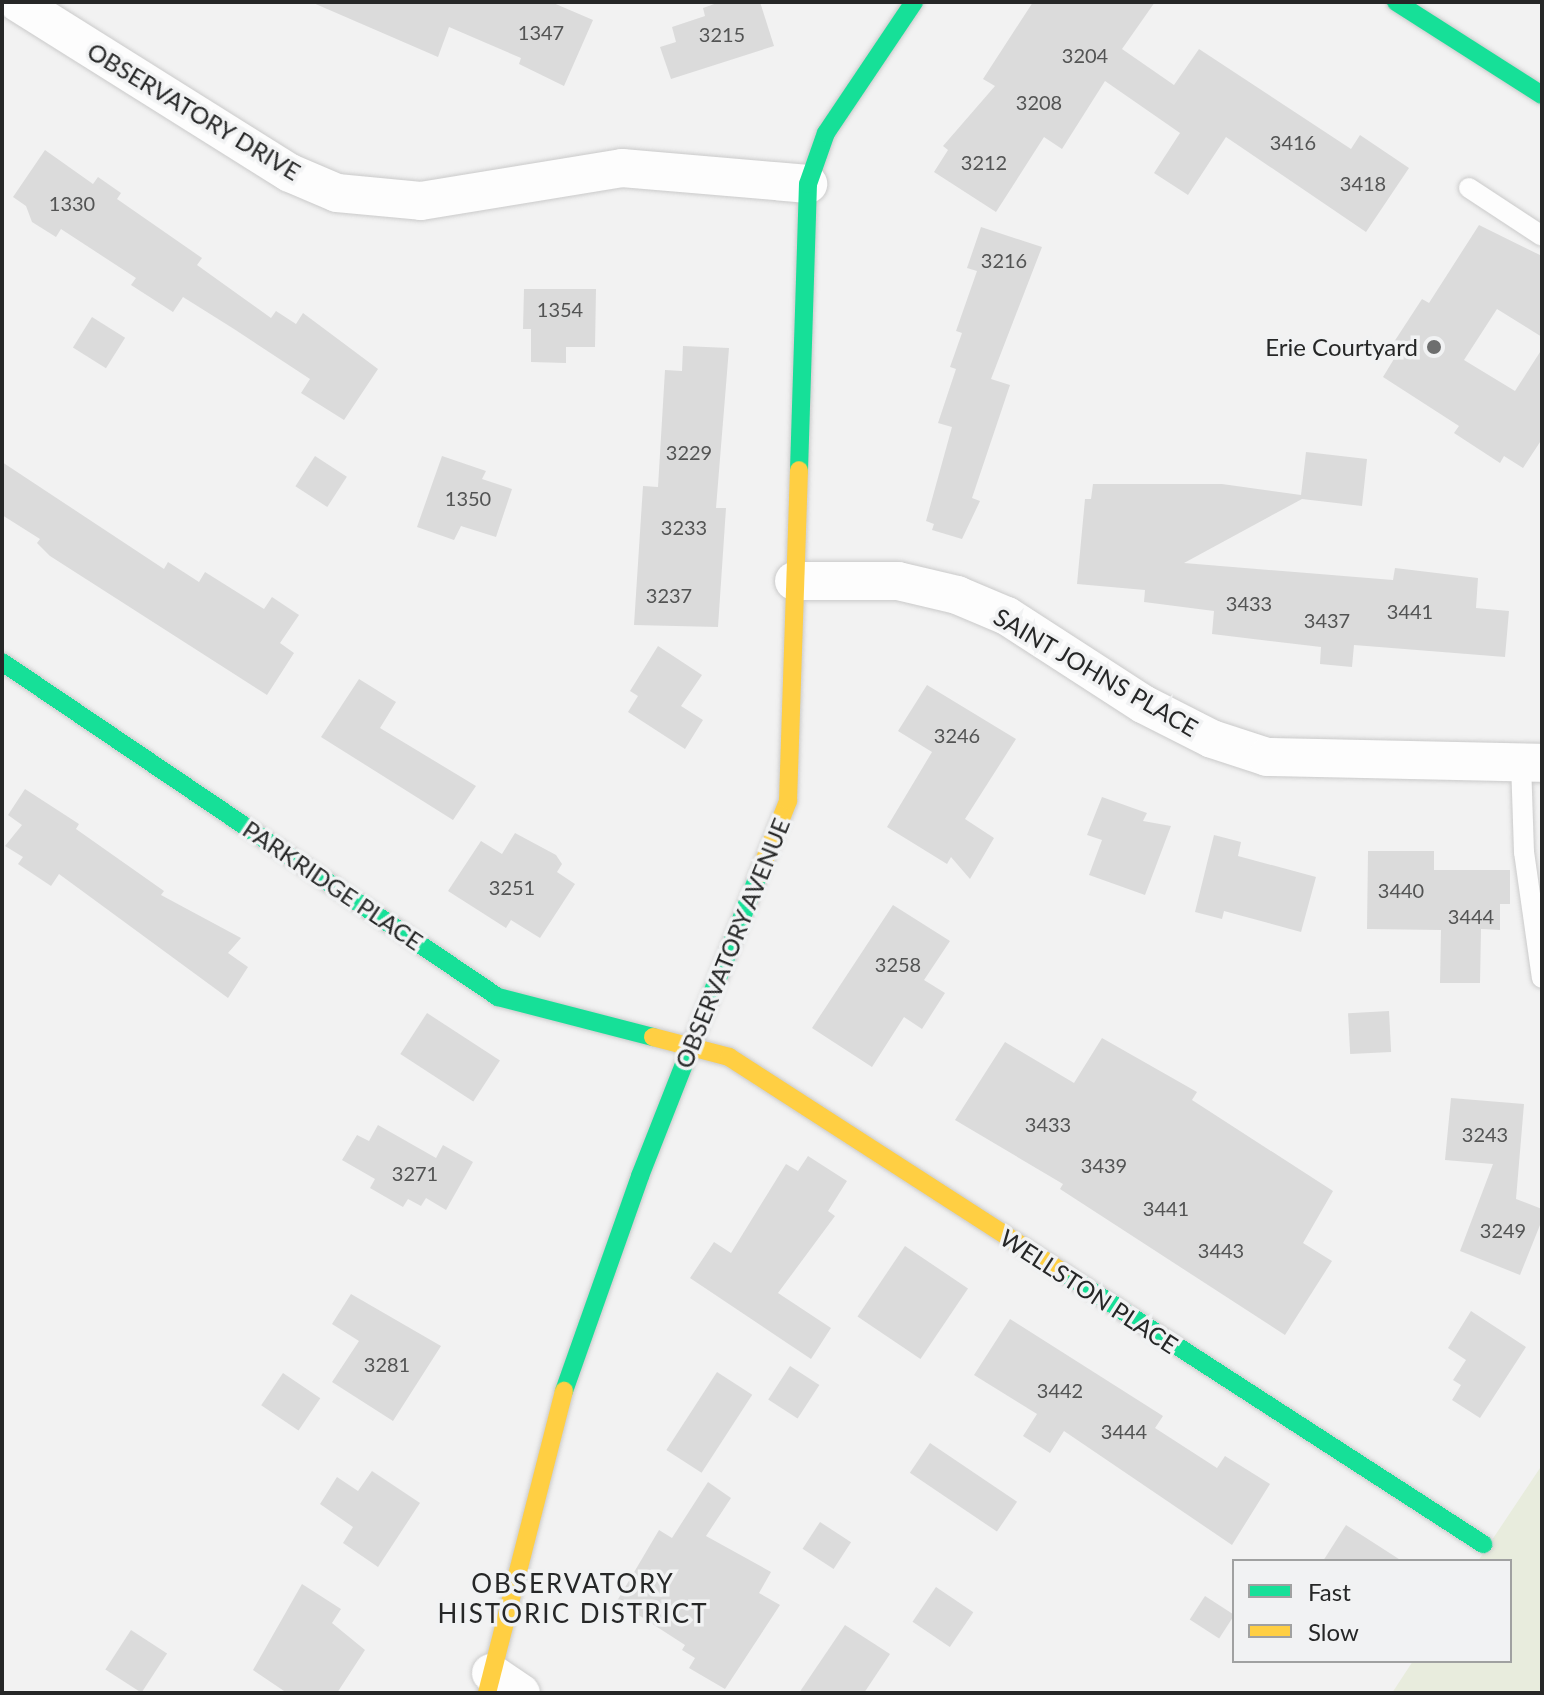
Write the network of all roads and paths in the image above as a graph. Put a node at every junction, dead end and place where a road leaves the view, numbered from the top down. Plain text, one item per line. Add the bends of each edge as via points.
1 (17, 2) edge
2 (914, 2) edge
3 (1396, 2) edge
4 (1542, 95) edge
5 (808, 184) junction
6 (1469, 188) dead end
7 (1542, 236) edge
8 (794, 581) junction
9 (2, 662) edge
10 (1532, 763) edge
11 (1542, 978) edge
12 (692, 1045) junction
13 (1483, 1544) dead end
14 (499, 1686) edge

1 - 5 street, OBSERVATORY DRIVE via 290,173 337,193 421,201 622,168
2 - 5 street, OBSERVATORY AVENUE via 826,133
3 - 4 street
5 - 8 street, OBSERVATORY AVENUE
6 - 7 lane
8 - 10 street, SAINT JOHNS PLACE via 898,581 957,595 1007,616 1143,704 1212,739 1267,757
8 - 12 street, OBSERVATORY AVENUE via 788,801
9 - 12 street, PARKRIDGE PLACE via 498,997
10 - 11 lane via 1524,852
12 - 13 street, WELLSTON PLACE via 729,1057
12 - 14 street, OBSERVATORY AVENUE via 563,1395

